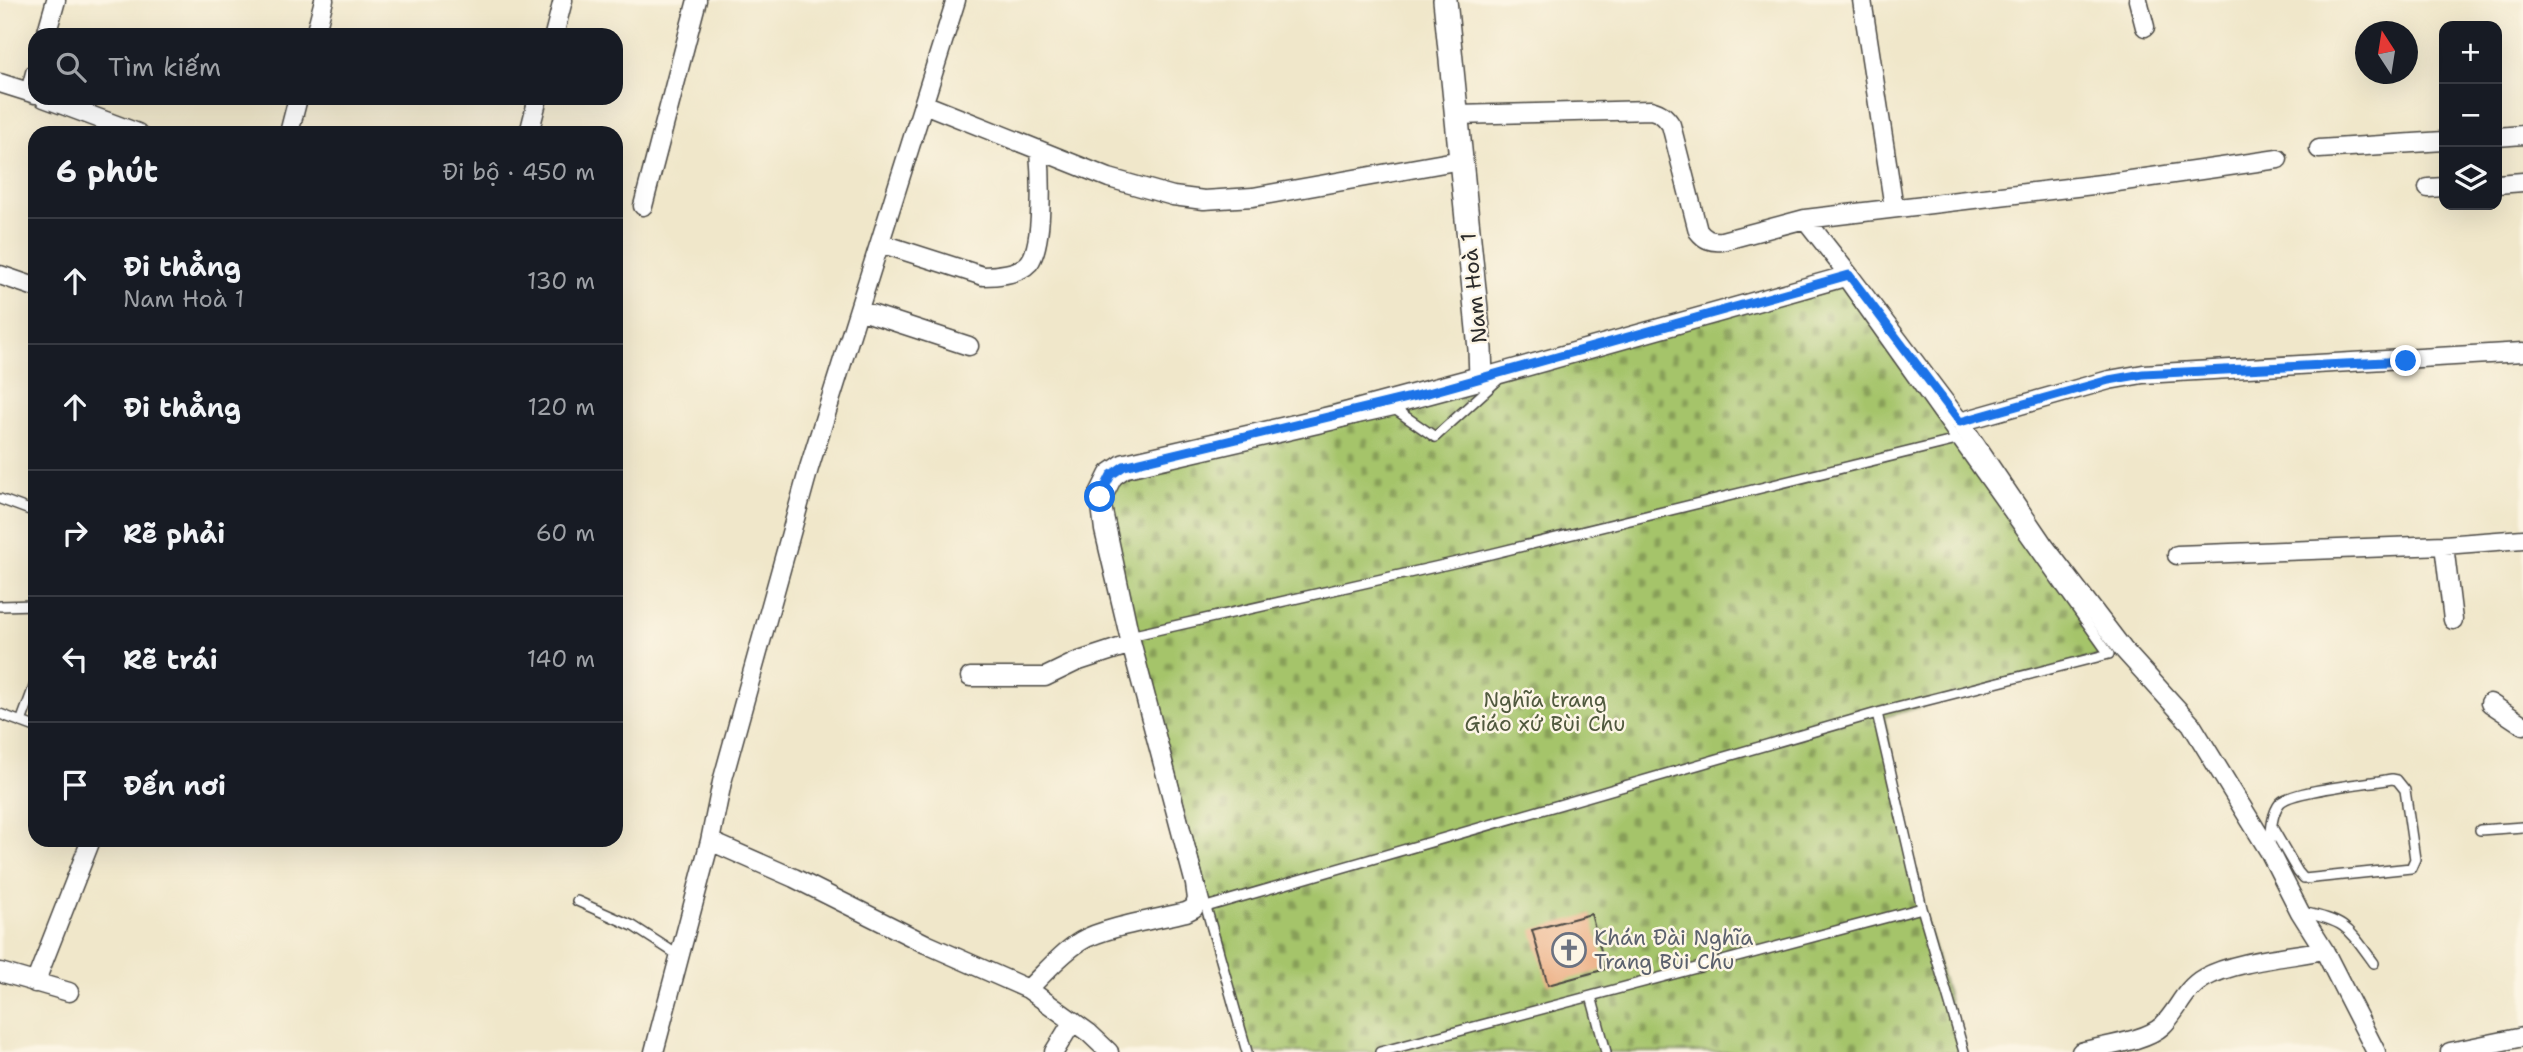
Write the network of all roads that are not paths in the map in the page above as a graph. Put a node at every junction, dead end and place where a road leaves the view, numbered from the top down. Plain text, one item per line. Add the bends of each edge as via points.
1 (56, 0) edge
2 (324, 0) edge
3 (563, 0) edge
4 (697, 0) edge
5 (956, 0) edge
6 (1445, 0) edge
7 (1862, 0) edge
8 (2138, 0) edge
9 (2145, 27) dead end
10 (48, 28) edge
11 (317, 28) edge
12 (556, 28) edge
13 (0, 83) edge
14 (28, 92) edge
15 (924, 104) junction
16 (63, 105) edge
17 (296, 105) edge
18 (536, 105) edge
19 (1457, 116) junction
20 (119, 126) edge
21 (291, 126) edge
22 (530, 126) edge
23 (2523, 135) edge
24 (2502, 137) edge
25 (2439, 141) edge
26 (2319, 149) dead end
27 (1039, 150) junction
28 (2278, 159) dead end
29 (1461, 160) junction
30 (2523, 183) edge
31 (2502, 184) edge
32 (643, 206) dead end
33 (1894, 208) junction
34 (1805, 219) junction
35 (880, 243) junction
36 (0, 275) edge
37 (1849, 275) junction
38 (28, 285) edge
39 (859, 310) junction
40 (969, 346) dead end
41 (2523, 352) edge
42 (1481, 378) junction
43 (1958, 431) junction
44 (1100, 497) joint
45 (0, 499) edge
46 (28, 509) edge
47 (2523, 538) edge
48 (2444, 545) junction
49 (2177, 555) dead end
50 (28, 605) edge
51 (0, 606) edge
52 (2453, 620) dead end
53 (1132, 639) junction
54 (970, 677) dead end
55 (28, 702) edge
56 (2490, 703) dead end
57 (1877, 713) junction
58 (0, 714) edge
59 (20, 722) junction
60 (2523, 724) edge
61 (28, 725) edge
62 (2272, 827) junction
63 (2523, 827) edge
64 (2480, 830) dead end
65 (710, 841) junction
66 (89, 847) edge
67 (2269, 851) junction
68 (577, 901) dead end
69 (1206, 907) junction
70 (1922, 908) junction
71 (2300, 912) junction
72 (2324, 950) junction
73 (681, 957) junction
74 (2374, 963) dead end
75 (0, 972) edge
76 (35, 983) junction
77 (1028, 989) junction
78 (69, 992) dead end
79 (1591, 996) junction
80 (1073, 1021) junction
81 (2523, 1037) edge
82 (654, 1052) edge
83 (1054, 1052) edge
84 (1109, 1052) edge
85 (1247, 1052) edge
86 (1380, 1052) edge
87 (1606, 1052) edge
88 (1964, 1052) edge
89 (2081, 1052) edge
90 (2376, 1052) edge
91 (2450, 1052) edge

1 - 10 street
2 - 11 street
3 - 12 street
4 - 32 street
5 - 15 street
6 - 19 street, Nam Hoà 1
7 - 33 street
8 - 9 street
13 - 14 street
15 - 27 street
15 - 35 street
16 - 20 street
17 - 21 street
18 - 22 street
19 - 29 street, Nam Hoà 1
19 - 34 street via 1660,112 1671,125 1703,238 1723,241
23 - 24 street
25 - 26 street
27 - 29 street via 1109,178 1205,200 1252,197
27 - 35 street via 1042,176 1037,237 1031,261 1024,267 983,276
28 - 33 street
29 - 42 street, Nam Hoà 1
30 - 31 street
33 - 34 street
34 - 37 street
35 - 39 street
36 - 38 street
37 - 42 street
37 - 43 street
39 - 40 street
39 - 65 street via 809,468 722,782
41 - 43 street via 2143,374 2109,380
42 - 44 street via 1124,466 1111,475
43 - 53 lane via 1466,560
43 - 53 lane via 1844,282 1499,379 1435,437 1396,410 1126,470 1110,486 1105,499
43 - 57 lane via 2109,654
43 - 67 street via 2108,629 2191,724
44 - 53 street
45 - 46 lane
47 - 48 street
48 - 49 street
48 - 52 street
50 - 51 lane
53 - 54 street via 1045,677
53 - 69 lane
53 - 77 street via 1195,884 1196,905 1186,912 1096,934 1067,951
55 - 59 lane
56 - 60 street
57 - 69 lane
57 - 70 lane
58 - 59 lane
59 - 61 lane
62 - 62 lane via 2277,807 2290,795 2397,780 2405,790 2414,864 2411,868 2304,879
62 - 67 lane
63 - 64 lane
65 - 73 street
65 - 77 street
66 - 76 street
67 - 71 street
68 - 73 lane via 633,926
69 - 85 lane
70 - 79 lane
70 - 88 lane
71 - 72 street
71 - 74 lane via 2333,919 2349,930
72 - 89 street via 2219,971 2188,989 2154,1033
72 - 90 street
73 - 82 street
75 - 76 street
76 - 78 street
77 - 80 street
79 - 86 lane
79 - 87 lane
80 - 83 street
80 - 84 street
81 - 91 street

